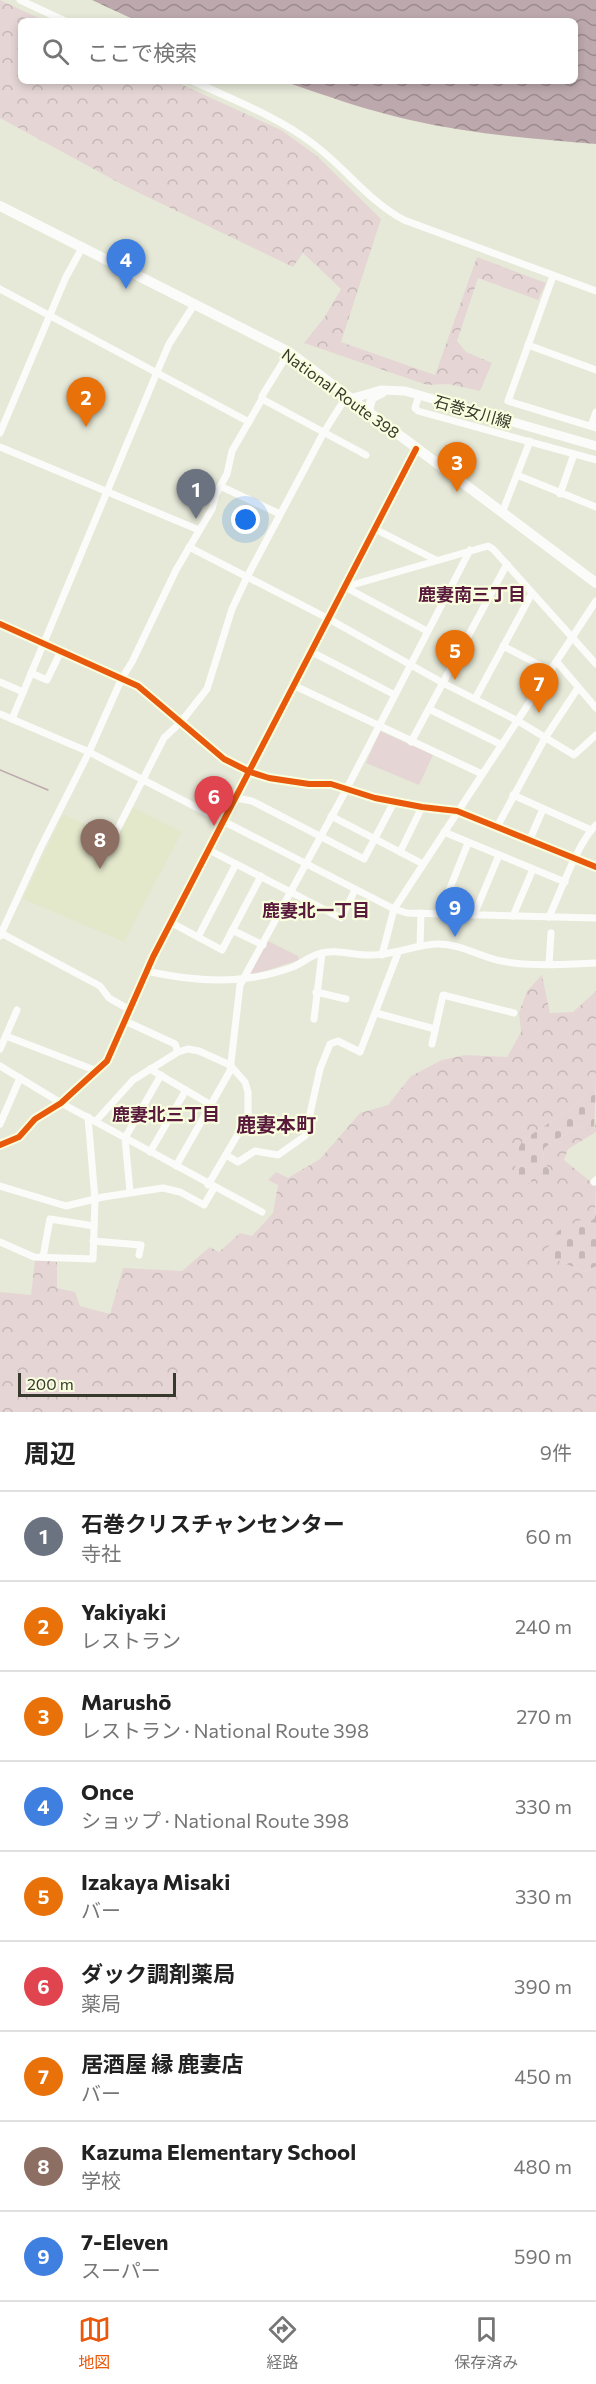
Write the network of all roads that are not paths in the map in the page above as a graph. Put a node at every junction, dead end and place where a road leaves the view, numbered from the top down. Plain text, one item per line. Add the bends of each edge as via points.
1 (20, 0) edge
2 (59, 18) edge
3 (199, 84) edge
4 (0, 206) edge
5 (82, 248) junction
6 (554, 276) junction
7 (0, 289) edge
8 (596, 291) edge
9 (194, 305) junction
10 (49, 315) junction
11 (528, 345) junction
12 (289, 352) junction
13 (596, 370) edge
14 (157, 372) junction
15 (396, 390) junction
16 (419, 395) junction
17 (348, 398) junction
18 (262, 399) junction
19 (596, 411) edge
20 (368, 412) junction
21 (249, 422) junction
22 (593, 427) edge
23 (324, 432) junction
24 (0, 433) edge
25 (530, 441) junction
26 (596, 446) edge
27 (0, 447) edge
28 (416, 449) junction
29 (574, 454) junction
30 (366, 455) dead end
31 (596, 460) edge
32 (517, 475) junction
33 (220, 486) junction
34 (108, 490) junction
35 (560, 494) junction
36 (596, 507) edge
37 (502, 513) junction
38 (280, 514) junction
39 (199, 530) junction
40 (375, 530) junction
41 (189, 547) junction
42 (470, 550) junction
43 (435, 560) junction
44 (507, 564) junction
45 (247, 577) junction
46 (596, 583) edge
47 (345, 587) junction
48 (532, 593) junction
49 (596, 601) edge
50 (329, 619) junction
51 (1, 626) edge
52 (427, 631) junction
53 (572, 638) junction
54 (44, 643) junction
55 (503, 646) junction
56 (61, 651) junction
57 (312, 652) junction
58 (556, 662) junction
59 (596, 664) edge
60 (411, 665) junction
61 (551, 671) junction
62 (32, 673) junction
63 (122, 678) junction
64 (0, 682) edge
65 (443, 683) junction
66 (295, 686) junction
67 (578, 688) junction
68 (23, 692) junction
69 (395, 695) junction
70 (475, 699) junction
71 (596, 708) edge
72 (429, 709) junction
73 (0, 714) edge
74 (12, 719) junction
75 (182, 722) junction
76 (518, 722) junction
77 (378, 726) junction
78 (596, 735) edge
79 (545, 738) junction
80 (411, 741) junction
81 (502, 745) junction
82 (89, 752) junction
83 (250, 772) junction
84 (482, 774) junction
85 (142, 780) junction
86 (346, 790) junction
87 (513, 795) junction
88 (236, 798) junction
89 (394, 802) junction
90 (422, 807) junction
91 (543, 808) junction
92 (457, 811) junction
93 (331, 816) junction
94 (223, 823) junction
95 (497, 827) junction
96 (593, 827) edge
97 (444, 832) junction
98 (114, 836) dead end
99 (320, 836) junction
100 (374, 839) junction
101 (530, 839) junction
102 (468, 843) junction
103 (209, 850) junction
104 (399, 852) junction
105 (499, 855) junction
106 (576, 859) junction
107 (236, 864) junction
108 (304, 864) junction
109 (423, 864) junction
110 (596, 867) edge
111 (533, 869) junction
112 (261, 876) junction
113 (565, 882) junction
114 (355, 890) junction
115 (290, 892) junction
116 (394, 909) junction
117 (421, 913) junction
118 (441, 913) junction
119 (474, 915) junction
120 (513, 916) junction
121 (549, 917) junction
122 (596, 918) edge
123 (172, 923) junction
124 (232, 930) junction
125 (551, 933) dead end
126 (1, 934) edge
127 (198, 937) junction
128 (263, 945) junction
129 (420, 946) junction
130 (322, 953) junction
131 (398, 953) junction
132 (382, 955) junction
133 (596, 963) edge
134 (549, 964) junction
135 (146, 971) junction
136 (243, 980) junction
137 (316, 992) junction
138 (346, 999) dead end
139 (17, 1010) dead end
140 (130, 1010) junction
141 (376, 1013) junction
142 (514, 1013) dead end
143 (314, 1019) dead end
144 (125, 1021) junction
145 (435, 1029) junction
146 (6, 1036) junction
147 (432, 1044) dead end
148 (0, 1049) edge
149 (178, 1052) junction
150 (230, 1065) junction
151 (0, 1066) edge
152 (150, 1069) junction
153 (97, 1071) junction
154 (161, 1075) junction
155 (20, 1078) junction
156 (186, 1090) junction
157 (61, 1103) junction
158 (211, 1105) junction
159 (88, 1117) junction
160 (248, 1118) junction
161 (96, 1122) junction
162 (0, 1124) edge
163 (306, 1130) junction
164 (125, 1138) junction
165 (0, 1145) edge
166 (150, 1152) junction
167 (226, 1155) junction
168 (176, 1166) junction
169 (0, 1186) edge
170 (211, 1186) junction
171 (130, 1192) junction
172 (95, 1200) junction
173 (262, 1212) dead end
174 (94, 1226) junction
175 (93, 1241) junction
176 (0, 1242) edge
177 (139, 1255) dead end
178 (43, 1257) junction

1 - 2 street
3 - 6 street via 300,133 390,213
4 - 5 highway, National Route 398
5 - 9 highway, National Route 398
5 - 10 street
6 - 8 street
6 - 11 street
7 - 10 street
9 - 12 highway, National Route 398
9 - 14 street
10 - 14 street
10 - 24 street
11 - 13 street
11 - 22 street via 508,401
12 - 17 highway, National Route 398
12 - 18 street
14 - 21 street
14 - 34 street
15 - 16 main road, 石巻女川線
15 - 17 main road, 石巻女川線
15 - 20 main road via 374,396
16 - 25 street via 418,411
16 - 26 main road, 石巻女川線
17 - 20 highway, National Route 398
17 - 23 street
18 - 21 street
18 - 23 street
19 - 22 street
20 - 28 highway, National Route 398
21 - 33 street via 232,451
23 - 30 street
23 - 38 street
25 - 29 street
25 - 32 street
27 - 34 street
28 - 37 highway, National Route 398
28 - 40 street
29 - 31 street
29 - 35 street
32 - 35 street
32 - 37 street
33 - 38 street
33 - 39 street
34 - 39 street
34 - 54 street
35 - 36 street
37 - 46 highway, National Route 398
38 - 45 street
39 - 41 street
40 - 43 street
40 - 47 street
41 - 45 street
41 - 63 street
42 - 43 street
42 - 44 street via 488,546
42 - 52 street
43 - 47 street
44 - 48 street
44 - 65 street
45 - 50 street
45 - 75 street via 232,609 207,689
47 - 50 street
47 - 52 street
48 - 53 street
48 - 55 street
49 - 53 street
50 - 57 street
50 - 60 street
51 - 54 street
52 - 60 street
53 - 58 street
53 - 59 street
54 - 56 street
54 - 62 street
55 - 61 street
55 - 70 street
56 - 62 street via 47,680
56 - 63 street
57 - 66 street
57 - 69 street
58 - 61 street
58 - 67 street
60 - 65 street
60 - 69 street
61 - 76 street
62 - 68 street
63 - 75 street via 138,686
63 - 82 street
64 - 68 street
65 - 70 street
65 - 72 street
66 - 77 street
66 - 83 street
67 - 71 street
67 - 79 street
68 - 74 street
69 - 77 street
70 - 76 street
72 - 80 street
72 - 81 street
73 - 74 street
74 - 82 street
75 - 83 street via 224,759
75 - 85 street via 164,738
76 - 79 street
76 - 81 street
77 - 80 street
77 - 86 street
78 - 79 street via 574,755
79 - 87 street
80 - 84 street
81 - 84 street
82 - 85 street
82 - 126 street
83 - 86 street via 309,784 331,784
83 - 88 street
84 - 92 street
85 - 94 street
85 - 98 street
86 - 89 street
86 - 93 street
87 - 91 street
87 - 95 street
88 - 94 street
88 - 99 street via 252,801
89 - 90 street
89 - 100 street
90 - 92 street
90 - 104 street
91 - 96 street
91 - 101 street
92 - 95 street
92 - 97 street
93 - 99 street
93 - 100 street
94 - 103 street
94 - 108 street
95 - 101 street
96 - 106 street
97 - 102 street
97 - 109 street
99 - 100 street via 364,859
99 - 108 street
100 - 104 street
101 - 106 street
102 - 105 street
102 - 118 street
103 - 107 street
103 - 123 street
104 - 109 street
105 - 111 street
105 - 119 street
106 - 110 street
106 - 113 street
107 - 112 street
107 - 127 street
108 - 114 street
108 - 115 street
109 - 116 street
111 - 113 street
111 - 120 street
112 - 115 street
112 - 124 street
113 - 121 street
114 - 115 street via 341,918
114 - 116 street
115 - 128 street
116 - 117 street
116 - 132 street
117 - 118 street
117 - 129 street
118 - 119 street
119 - 120 street
120 - 121 street
121 - 122 street
123 - 127 street
123 - 135 street
124 - 127 street via 222,950
124 - 128 street
125 - 134 street
126 - 140 street via 100,986 109,998
128 - 136 street
129 - 131 street
129 - 134 street via 452,946 501,961
130 - 132 street
130 - 136 street via 289,969
130 - 137 street
131 - 132 street
131 - 141 street
133 - 134 street
135 - 136 street via 177,978
135 - 140 street
136 - 150 street via 236,1003
137 - 138 street
137 - 143 street
139 - 146 street
140 - 144 street
141 - 145 street
141 - 163 street via 360,1052 338,1041 330,1044
142 - 145 street via 443,995
144 - 149 street via 175,1044
144 - 153 street via 107,1061
145 - 147 street
146 - 148 street
146 - 153 street
149 - 150 street via 199,1051
149 - 152 street
150 - 158 street
150 - 160 street via 245,1082
151 - 155 street
152 - 154 street
152 - 161 street via 133,1080
153 - 157 street
154 - 156 street
154 - 164 street
155 - 157 street
155 - 162 street
156 - 158 street
156 - 166 street
157 - 159 street
157 - 165 street via 34,1119 19,1137
158 - 168 street
159 - 161 street
159 - 172 street
160 - 163 street
160 - 167 street
161 - 164 street
163 - 167 street via 305,1136 278,1155 255,1151 238,1162
164 - 166 street
164 - 171 street
166 - 168 street
167 - 170 street
168 - 170 street
169 - 172 street via 66,1206
170 - 171 street via 204,1205 163,1188
170 - 173 street
171 - 172 street
172 - 174 street
174 - 175 street
174 - 178 street via 50,1219
175 - 177 street via 141,1245
175 - 178 street via 93,1259
176 - 178 street

